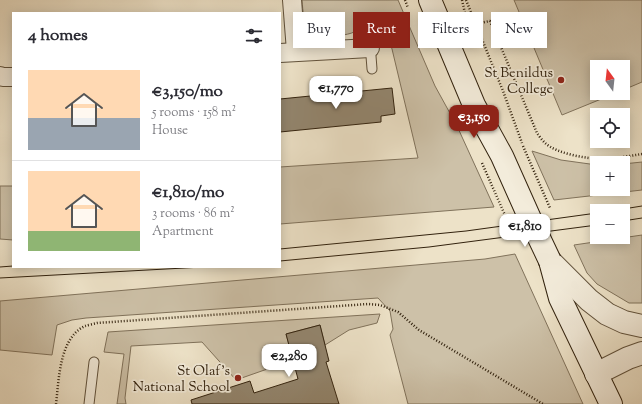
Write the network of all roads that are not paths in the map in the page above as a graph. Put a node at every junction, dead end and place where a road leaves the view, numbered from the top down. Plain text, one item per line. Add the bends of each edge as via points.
1 (292, 0) edge
2 (430, 0) edge
3 (370, 48) joint
4 (288, 52) edge
5 (372, 69) dead end
6 (0, 76) edge
7 (12, 76) edge
8 (550, 261) junction
9 (642, 326) edge
10 (642, 353) edge
11 (94, 362) dead end
12 (596, 374) junction
13 (89, 404) edge
14 (611, 404) edge

1 - 4 street
2 - 8 main road, bridge via 474,105 502,156
3 - 4 street
3 - 5 lane
6 - 7 street
8 - 9 main road via 589,300 607,314 624,322
8 - 12 main road via 560,298
10 - 12 main road
11 - 13 lane
12 - 14 main road

